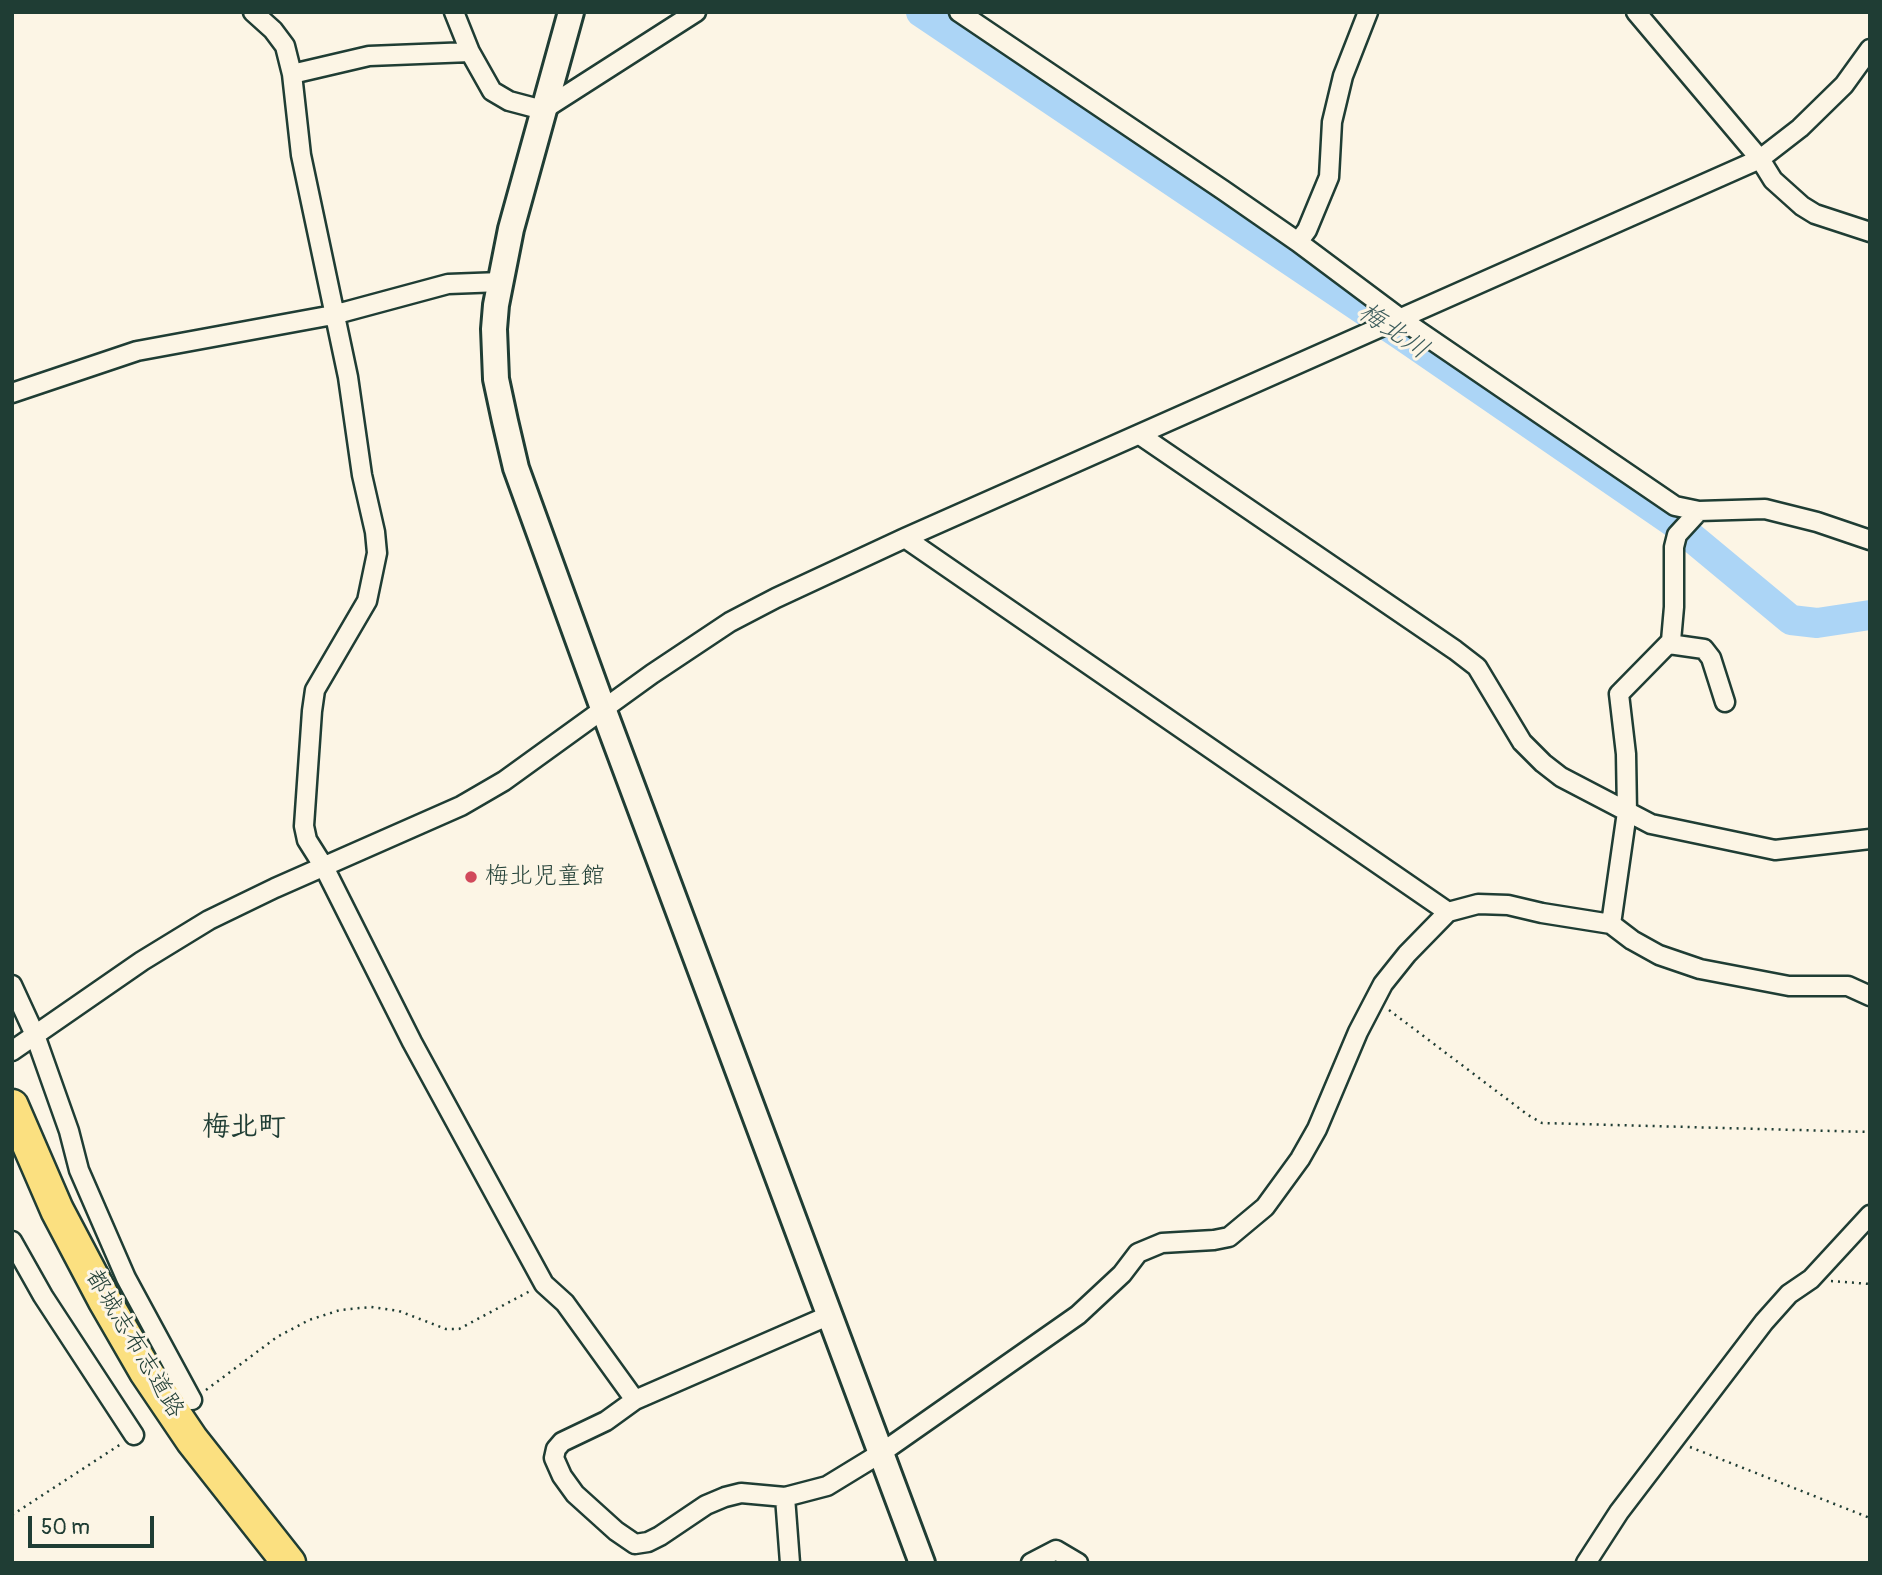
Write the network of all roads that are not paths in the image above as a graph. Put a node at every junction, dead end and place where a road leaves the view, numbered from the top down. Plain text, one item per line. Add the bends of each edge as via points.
1 (253, 12) edge
2 (454, 12) edge
3 (571, 12) edge
4 (696, 12) edge
5 (958, 12) edge
6 (1368, 12) edge
7 (1636, 12) edge
8 (1870, 49) edge
9 (470, 52) junction
10 (292, 74) junction
11 (543, 110) junction
12 (1760, 159) junction
13 (1870, 233) edge
14 (1298, 242) junction
15 (500, 282) junction
16 (333, 316) junction
17 (1401, 318) junction
18 (12, 393) edge
19 (1140, 435) junction
20 (1694, 515) junction
21 (905, 538) junction
22 (1870, 540) edge
23 (1669, 644) junction
24 (1725, 702) dead end
25 (604, 710) junction
26 (1627, 813) junction
27 (1870, 839) edge
28 (324, 867) junction
29 (1448, 912) junction
30 (1611, 924) junction
31 (12, 985) edge
32 (1870, 996) edge
33 (35, 1035) junction
34 (12, 1051) edge
35 (12, 1106) edge
36 (12, 1146) edge
37 (1870, 1215) edge
38 (12, 1241) edge
39 (830, 1315) junction
40 (192, 1400) road end
41 (635, 1401) junction
42 (135, 1435) road end
43 (881, 1453) junction
44 (785, 1497) junction
45 (270, 1563) edge
46 (289, 1563) edge
47 (790, 1563) edge
48 (922, 1563) edge
49 (1031, 1563) edge
50 (1078, 1563) edge
51 (1586, 1563) edge

1 - 10 street via 285,46
2 - 9 street
3 - 11 street
4 - 11 street
5 - 14 street
6 - 14 street via 1343,76 1332,122 1329,177
7 - 12 street
8 - 12 street via 1818,111
9 - 10 street via 369,56
9 - 11 street via 492,91
10 - 16 street via 301,155
11 - 15 street
12 - 13 street via 1773,180 1802,206
12 - 17 street
14 - 17 street
15 - 16 street via 448,284
15 - 25 street via 496,379 516,468
16 - 18 street via 137,351
16 - 28 street via 348,377 377,553 367,601 315,690 304,826
17 - 19 street
17 - 20 street
19 - 21 street
19 - 26 street via 1477,667 1522,742 1543,763
20 - 22 street via 1765,509
20 - 23 street via 1676,535
21 - 25 street via 730,622
21 - 29 street
23 - 24 street via 1704,649
23 - 26 street via 1619,694
25 - 28 street via 461,806
25 - 39 street
26 - 27 street via 1651,824 1775,850
26 - 30 street
28 - 33 street via 208,920
28 - 41 street via 412,1042 544,1284 565,1303
29 - 30 street via 1478,904 1508,905
29 - 43 street via 1383,984 1317,1129 1265,1207 1228,1237 1162,1243 1138,1253 1078,1315
30 - 32 street via 1659,955 1700,969 1789,986 1848,986
31 - 33 street
33 - 34 street
33 - 40 street via 79,1170 126,1278
35 - 46 highway, 都城志布志道路 via 57,1210 146,1372 191,1440
36 - 45 highway, 都城志布志道路 via 90,1309 132,1380 177,1448
37 - 51 street via 1764,1322 1619,1512
38 - 42 street
39 - 41 street
39 - 43 street
41 - 44 street via 562,1442 554,1458 575,1494 635,1544 660,1536 725,1497 741,1493
43 - 44 street via 827,1486
43 - 48 street
44 - 47 street
49 - 50 street via 1056,1550

